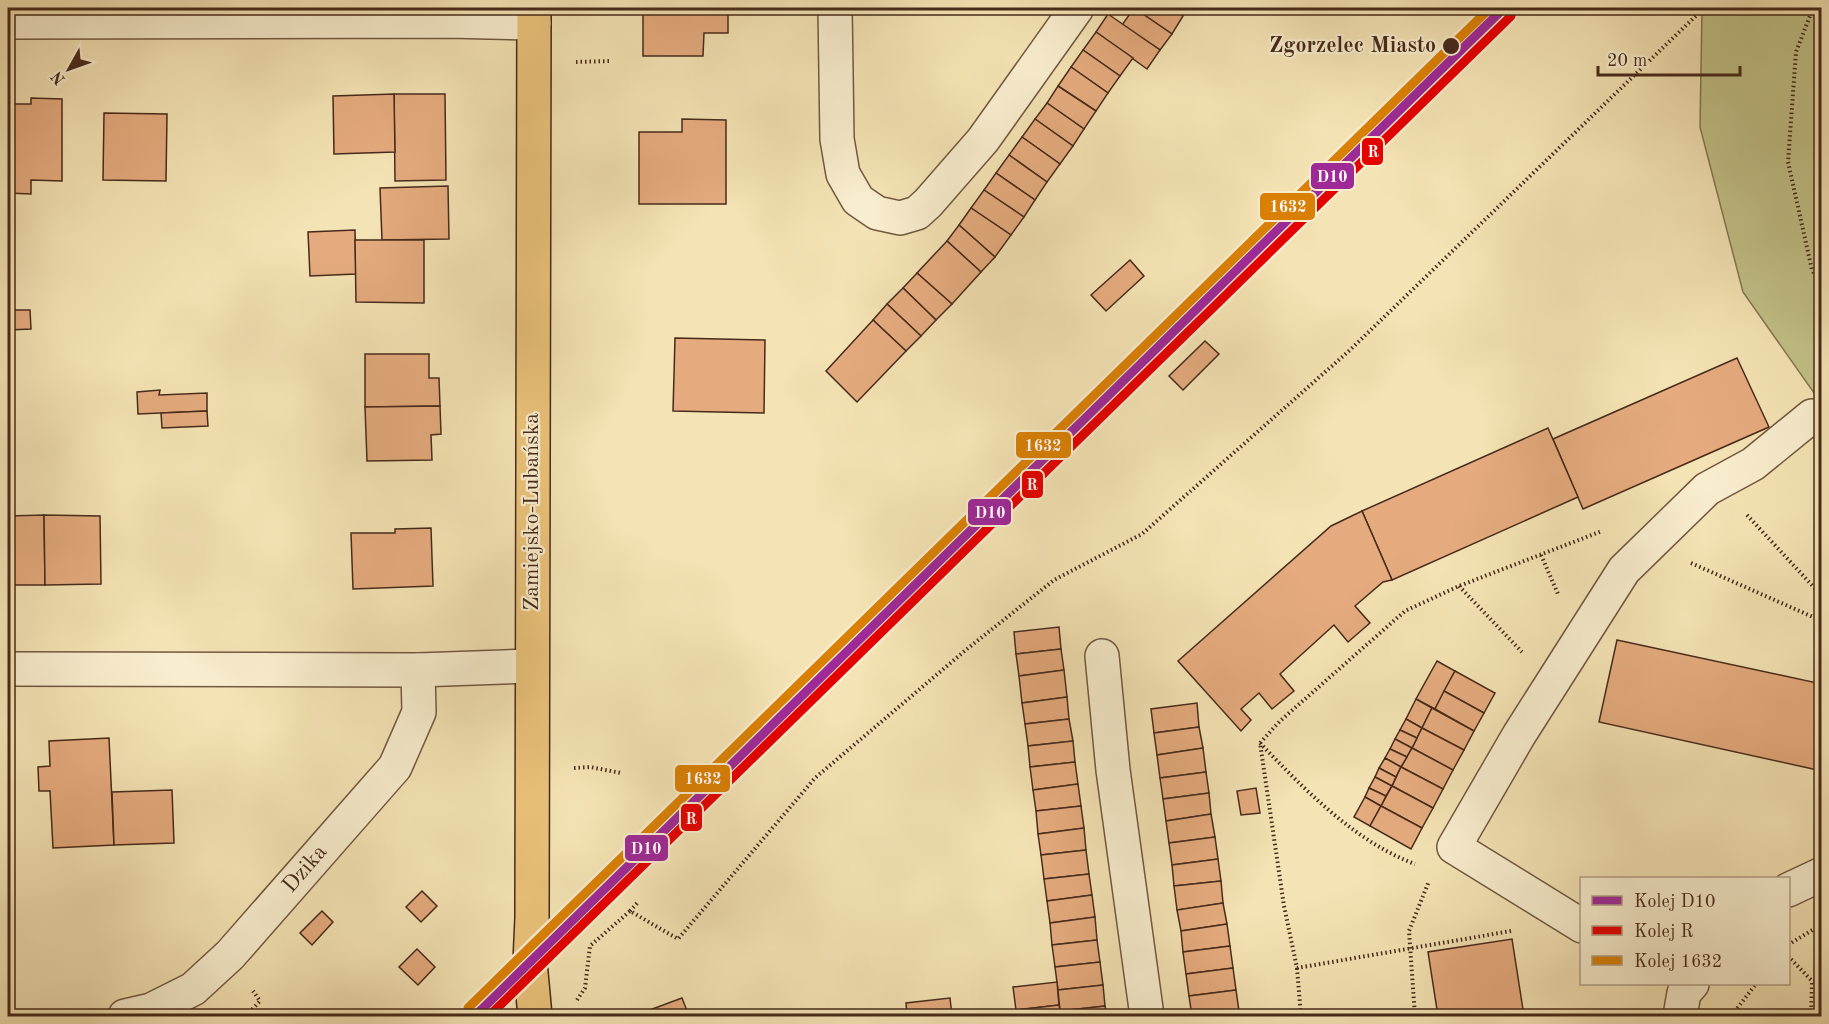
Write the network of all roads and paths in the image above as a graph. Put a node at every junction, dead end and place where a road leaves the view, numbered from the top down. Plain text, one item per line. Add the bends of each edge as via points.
1 (835, 8) edge
2 (1077, 8) edge
3 (1704, 8) edge
4 (1814, 8) edge
5 (534, 15) edge
6 (8, 22) edge
7 (611, 61) dead end
8 (565, 62) dead end
9 (1821, 287) edge
10 (1812, 416) dead end
11 (1718, 483) junction
12 (1613, 527) dead end
13 (1650, 544) junction
14 (1459, 586) junction
15 (1821, 596) edge
16 (1821, 621) edge
17 (1102, 656) dead end
18 (531, 666) junction
19 (8, 669) edge
20 (418, 670) junction
21 (1552, 683) junction
22 (1260, 743) junction
23 (1454, 847) junction
24 (1433, 871) junction
25 (1821, 874) edge
26 (1790, 890) edge
27 (639, 901) dead end
28 (630, 911) junction
29 (1576, 923) edge
30 (1821, 924) edge
31 (1790, 944) edge
32 (1409, 949) junction
33 (1790, 958) edge
34 (1298, 968) junction
35 (1821, 980) edge
36 (1812, 981) junction
37 (1755, 985) edge
38 (572, 1007) dead end
39 (125, 1017) edge
40 (535, 1017) edge
41 (1147, 1017) edge
42 (1301, 1017) edge
43 (1415, 1017) edge
44 (1733, 1017) edge
45 (1811, 1017) edge

1 - 2 street via 837,139 843,174 858,200 877,213 900,218 917,213 928,203 983,140
3 - 28 path via 1350,350 1142,534 1054,580 815,778 678,939
4 - 9 path via 1796,52 1788,162 1812,270
5 - 6 street via 448,21
5 - 18 main road, Zamiejsko-Lubańska
7 - 8 path
10 - 11 street via 1753,464
11 - 13 street
11 - 15 path
12 - 14 path
13 - 16 path
13 - 21 street via 1624,570
14 - 21 path
14 - 22 path via 1405,611
17 - 41 street via 1113,770
18 - 20 street
18 - 40 main road, Zamiejsko-Lubańska via 530,962
19 - 20 street
20 - 39 street, Dzika via 419,712 395,767 208,976 162,1005
21 - 23 street
22 - 24 path via 1347,825 1404,860
22 - 34 path via 1284,906
23 - 24 path
23 - 29 street
24 - 32 path via 1409,931
25 - 26 street
27 - 28 path
28 - 38 path via 590,946 585,988
29 - 32 path
30 - 31 path
32 - 34 path
32 - 43 path
33 - 36 path
34 - 42 path
35 - 36 path
36 - 45 path
37 - 44 path

